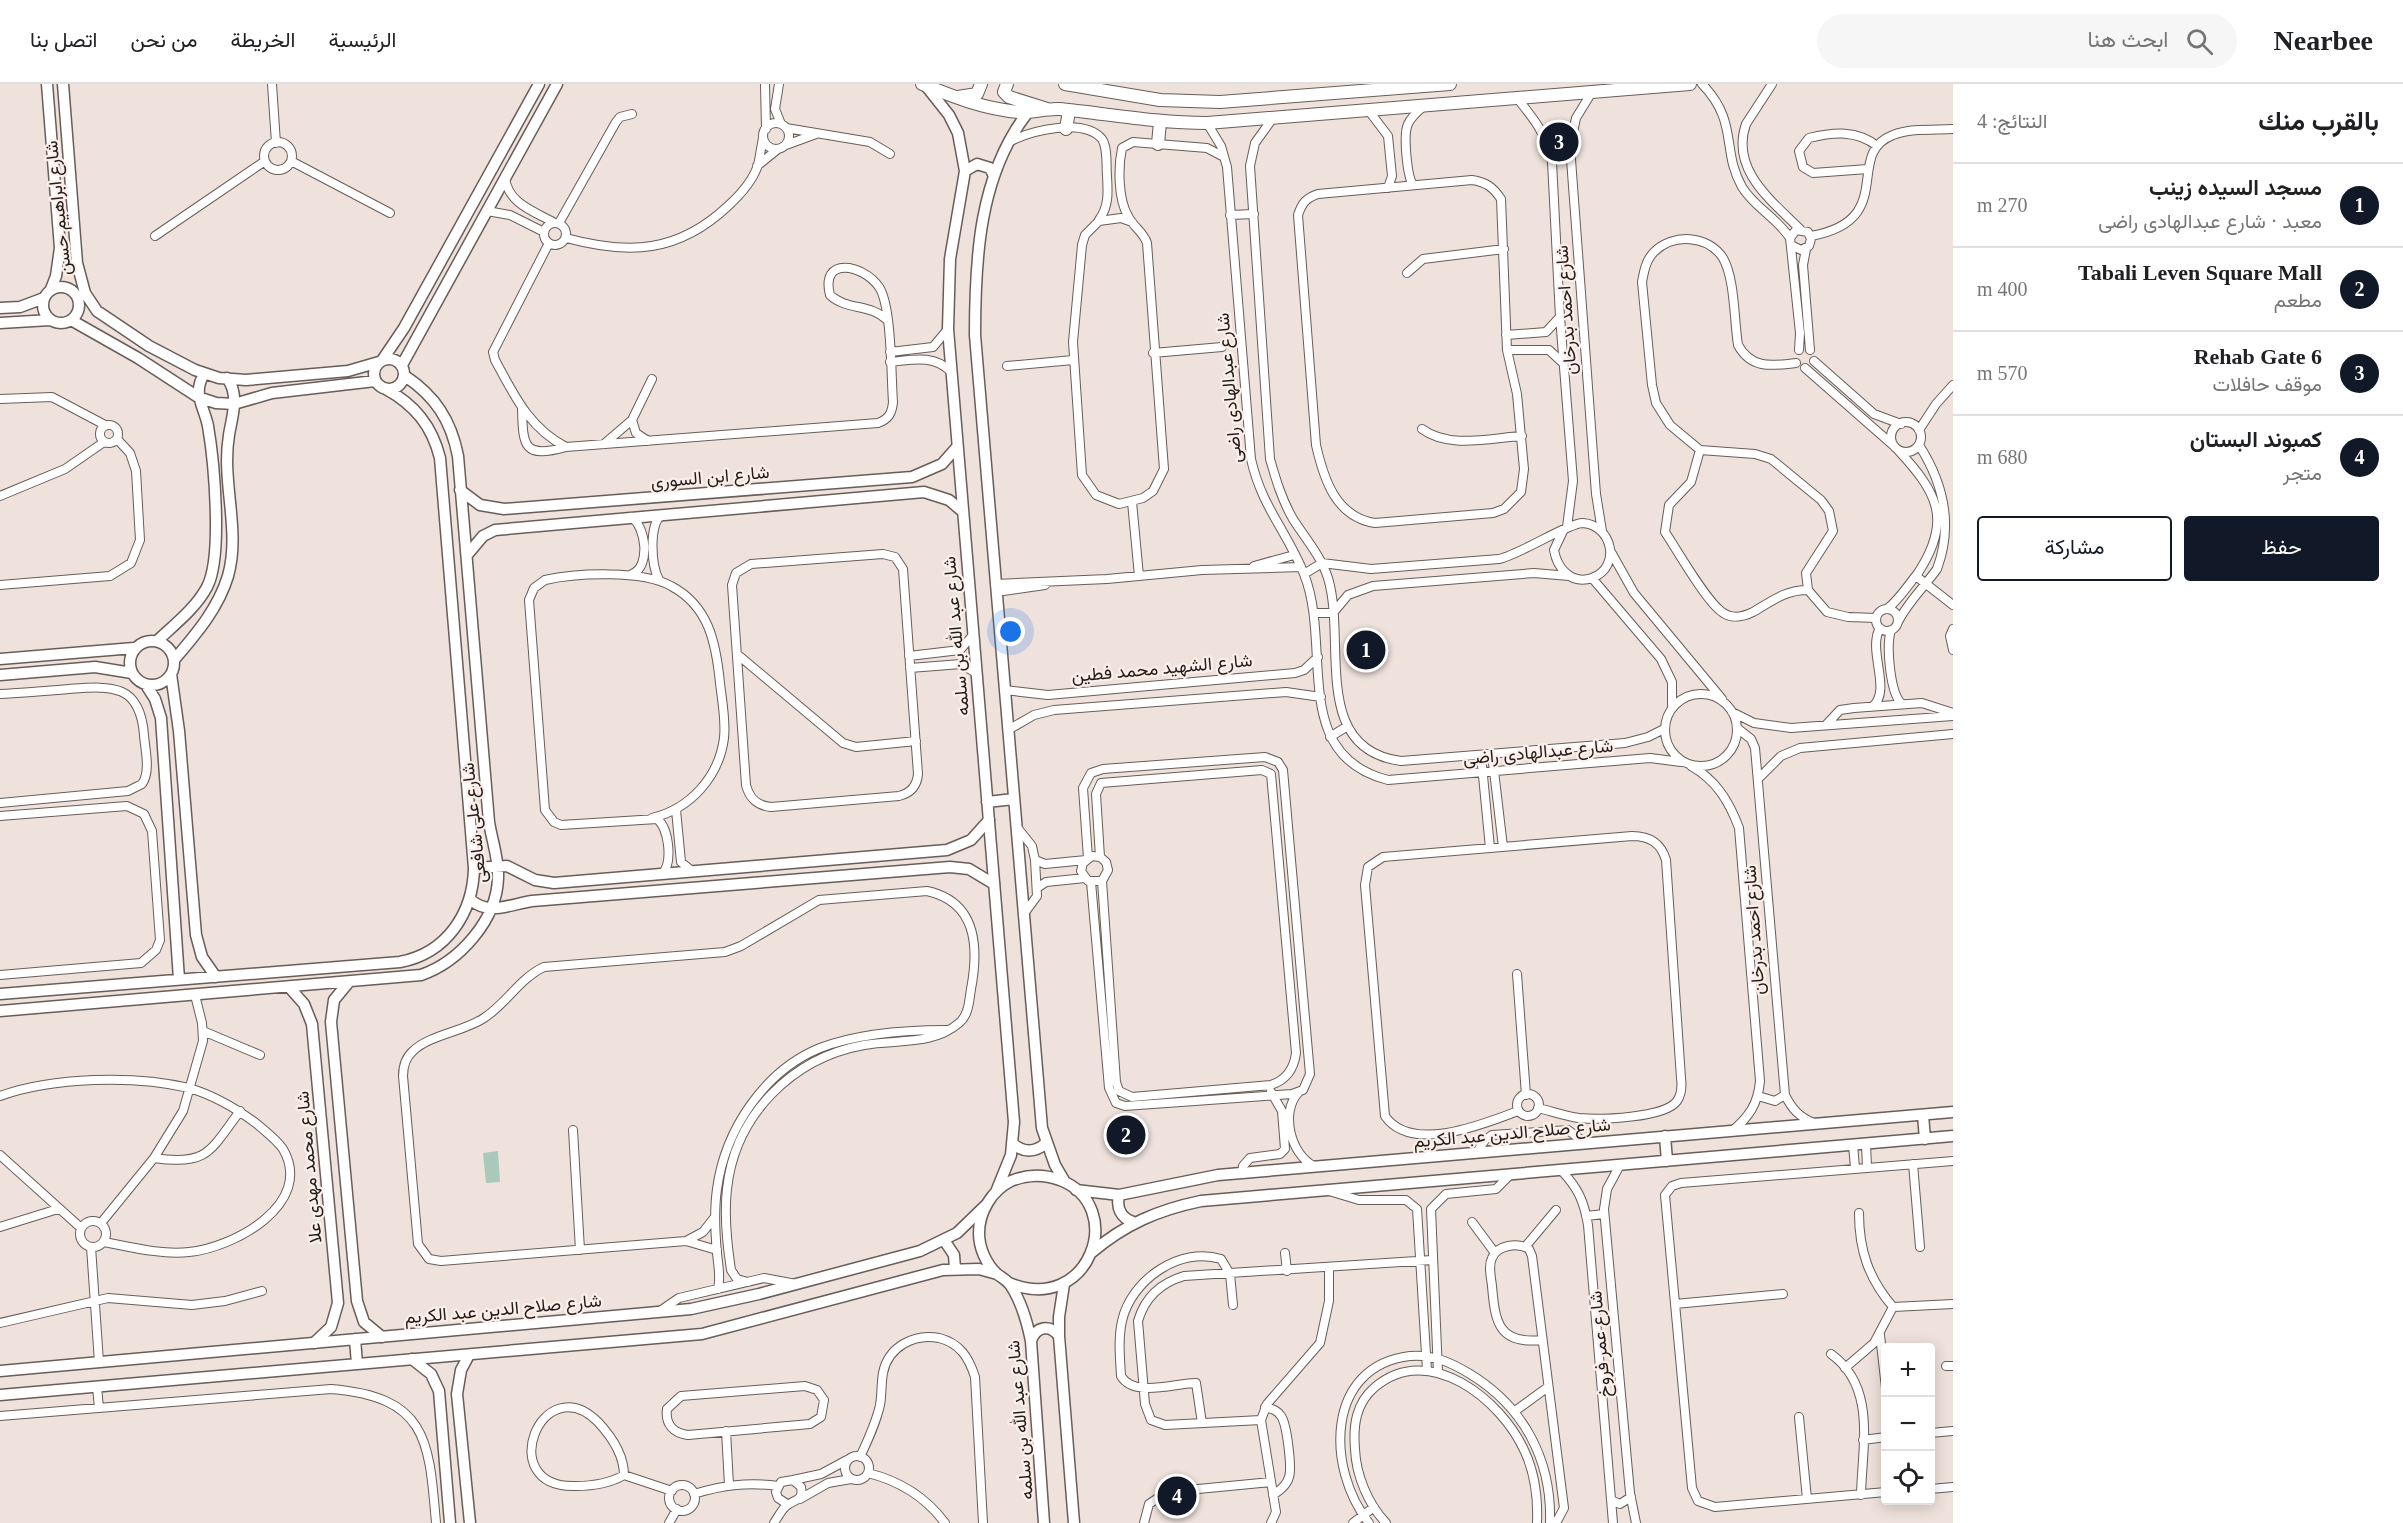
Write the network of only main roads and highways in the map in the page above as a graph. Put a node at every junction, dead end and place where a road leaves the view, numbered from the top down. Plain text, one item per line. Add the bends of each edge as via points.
1 (981, 84) edge
2 (1007, 84) edge
3 (1065, 84) edge
4 (1450, 84) edge
5 (1689, 84) edge
6 (924, 85) edge
7 (957, 97) junction
8 (1049, 109) junction
9 (1069, 111) junction
10 (1160, 122) junction
11 (1066, 129) road end
12 (1158, 144) road end

1 - 7 main road via 977,94
2 - 8 main road via 1004,92 1009,97
3 - 4 main road via 1160,100 1220,102
5 - 10 main road via 1207,123
6 - 7 main road
7 - 8 main road via 990,108 1028,112
8 - 9 main road
9 - 10 main road
9 - 11 main road
10 - 12 main road

